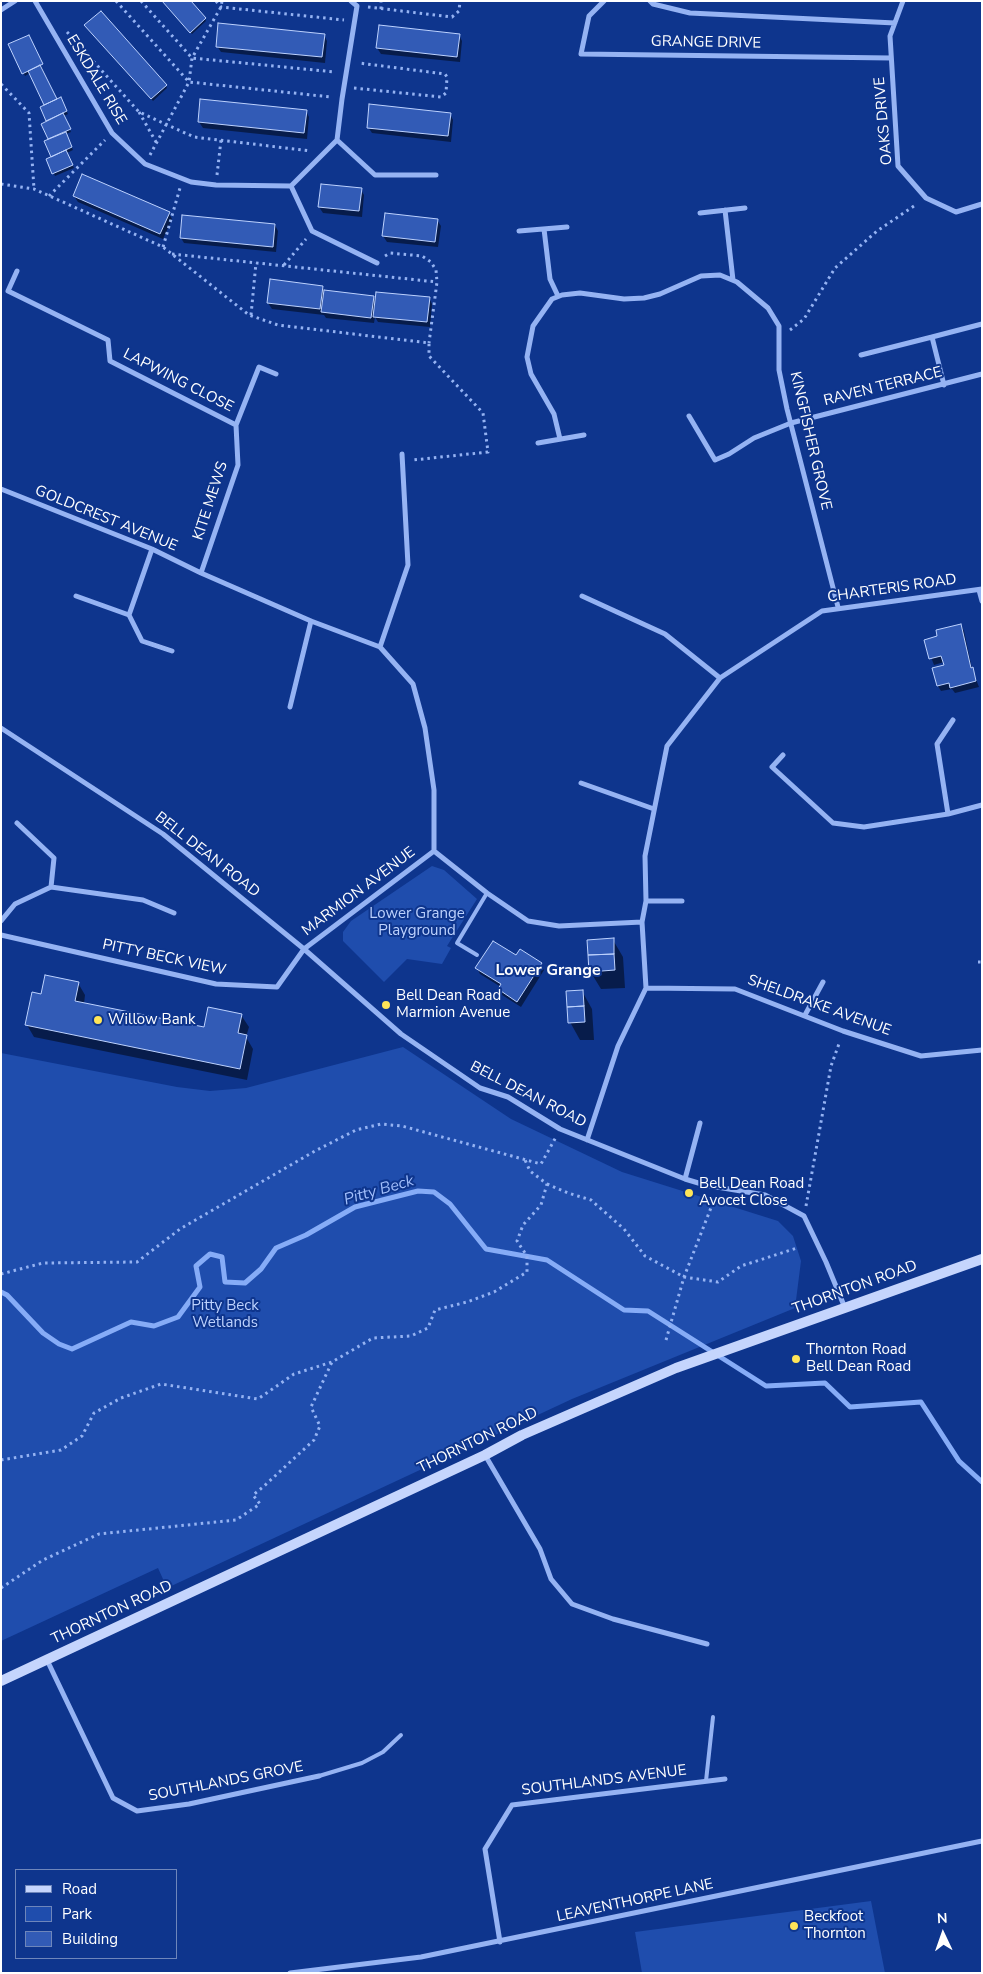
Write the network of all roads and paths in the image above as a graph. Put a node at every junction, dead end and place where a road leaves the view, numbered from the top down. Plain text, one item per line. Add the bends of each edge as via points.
1 (15, 1) edge
2 (35, 1) edge
3 (116, 1) edge
4 (141, 1) edge
5 (216, 1) edge
6 (222, 1) edge
7 (351, 1) edge
8 (382, 1) edge
9 (460, 1) edge
10 (604, 1) edge
11 (650, 1) edge
12 (903, 1) edge
13 (357, 6) junction
14 (2, 7) edge
15 (221, 7) junction
16 (381, 9) junction
17 (354, 21) junction
18 (895, 23) junction
19 (60, 27) dead end
20 (192, 58) junction
21 (891, 58) junction
22 (348, 61) junction
23 (346, 74) junction
24 (189, 82) junction
25 (1, 84) edge
26 (344, 87) junction
27 (342, 99) junction
28 (139, 112) junction
29 (165, 124) junction
30 (112, 133) junction
31 (221, 140) junction
32 (337, 140) junction
33 (156, 142) junction
34 (325, 152) junction
35 (145, 164) junction
36 (436, 175) dead end
37 (183, 179) junction
38 (1, 184) edge
39 (216, 185) junction
40 (291, 186) junction
41 (34, 189) junction
42 (49, 196) junction
43 (926, 198) junction
44 (982, 204) edge
45 (746, 208) dead end
46 (725, 210) junction
47 (700, 213) dead end
48 (567, 227) dead end
49 (544, 229) junction
50 (312, 231) junction
51 (519, 231) dead end
52 (163, 247) junction
53 (172, 254) junction
54 (376, 262) joint
55 (256, 263) junction
56 (284, 266) junction
57 (17, 272) dead end
58 (733, 280) junction
59 (437, 282) junction
60 (558, 296) junction
61 (251, 315) junction
62 (982, 324) edge
63 (932, 337) junction
64 (778, 339) junction
65 (429, 343) junction
66 (860, 355) dead end
67 (276, 374) dead end
68 (982, 374) edge
69 (944, 385) junction
70 (689, 416) dead end
71 (790, 423) junction
72 (236, 426) junction
73 (584, 435) dead end
74 (560, 439) junction
75 (538, 443) dead end
76 (402, 454) dead end
77 (402, 462) junction
78 (1, 489) edge
79 (152, 549) junction
80 (201, 573) junction
81 (980, 590) edge
82 (76, 596) dead end
83 (582, 596) dead end
84 (982, 601) edge
85 (838, 607) junction
86 (129, 615) junction
87 (311, 621) junction
88 (380, 647) junction
89 (172, 651) dead end
90 (720, 678) junction
91 (290, 707) dead end
92 (953, 720) dead end
93 (1, 728) edge
94 (783, 755) dead end
95 (581, 782) dead end
96 (982, 805) edge
97 (654, 809) junction
98 (948, 814) junction
99 (17, 823) dead end
100 (434, 851) junction
101 (51, 887) junction
102 (487, 893) junction
103 (646, 901) junction
104 (682, 901) dead end
105 (174, 913) dead end
106 (1, 921) edge
107 (642, 922) junction
108 (1, 935) edge
109 (304, 949) junction
110 (477, 955) dead end
111 (823, 982) dead end
112 (646, 988) junction
113 (805, 1015) junction
114 (844, 1032) junction
115 (982, 1050) edge
116 (700, 1123) dead end
117 (560, 1129) junction
118 (587, 1140) junction
119 (525, 1160) junction
120 (685, 1179) junction
121 (547, 1184) junction
122 (714, 1200) dead end
123 (804, 1216) junction
124 (797, 1248) dead end
125 (982, 1259) edge
126 (1, 1274) edge
127 (684, 1277) junction
128 (845, 1308) junction
129 (666, 1340) dead end
130 (332, 1362) junction
131 (485, 1455) junction
132 (1, 1460) edge
133 (1, 1588) edge
134 (706, 1644) dead end
135 (47, 1660) junction
136 (1, 1681) edge
137 (713, 1718) dead end
138 (401, 1735) dead end
139 (319, 1776) joint
140 (725, 1779) dead end
141 (706, 1782) junction
142 (982, 1841) edge
143 (500, 1942) junction
144 (290, 1973) edge

1 - 14 street
2 - 30 street, ESKDALE RISE
3 - 24 path
4 - 20 path
5 - 15 path
6 - 15 path
7 - 13 street
8 - 16 path
9 - 16 path via 459,12 452,17
10 - 21 street, GRANGE DRIVE via 589,16 581,54
11 - 18 street, GRANGE DRIVE via 690,13
12 - 18 street, OAKS DRIVE
13 - 16 path
13 - 17 street
15 - 17 path
15 - 20 path
17 - 22 street
18 - 21 street, OAKS DRIVE via 890,36
19 - 28 path via 73,37
20 - 23 path
20 - 24 path
21 - 43 street, OAKS DRIVE via 898,166
22 - 23 street
22 - 26 path via 445,74 446,93 442,96
23 - 26 street
24 - 27 path
24 - 29 path
25 - 41 path via 29,113
26 - 27 street
27 - 32 street
28 - 29 path
28 - 33 path
29 - 31 path via 194,137
29 - 33 path
30 - 35 street, ESKDALE RISE
30 - 42 path
31 - 34 path
31 - 39 path
32 - 34 street
32 - 36 street via 375,175
33 - 35 path
34 - 40 street
35 - 37 street, ESKDALE RISE
37 - 39 street, ESKDALE RISE
37 - 52 path
38 - 41 path
39 - 40 street, ESKDALE RISE
40 - 50 street
41 - 42 path
42 - 52 path
43 - 44 street, OAKS DRIVE via 956,212
43 - 64 path via 877,231 835,268 804,319
45 - 46 street
46 - 47 street
46 - 58 street
48 - 49 street
49 - 51 street
49 - 60 street via 550,279
50 - 54 street
50 - 56 path
52 - 53 path
53 - 55 path
53 - 61 path
54 - 59 path via 390,253 422,256 436,270
55 - 56 path
55 - 61 path
56 - 59 path
57 - 72 street, LAPWING CLOSE via 8,291 108,340 110,361
58 - 60 street, KINGFISHER GROVE via 720,275 701,276 644,298 624,299 580,293
58 - 64 street, KINGFISHER GROVE via 768,308 779,326
59 - 65 path
60 - 74 street via 552,299 533,326 527,357 530,374 554,414
61 - 65 path via 278,325
62 - 63 street
63 - 66 street
63 - 69 street
64 - 71 street, KINGFISHER GROVE
65 - 77 path via 429,356 483,413 488,452
67 - 72 street, KITE MEWS via 259,367
68 - 69 street, RAVEN TERRACE
69 - 71 street, RAVEN TERRACE
70 - 71 street, RAVEN TERRACE via 715,460
71 - 85 street, KINGFISHER GROVE
72 - 80 street, KITE MEWS via 238,465
73 - 74 street
74 - 75 street
76 - 77 street
77 - 88 street via 408,565
78 - 79 street, GOLDCREST AVENUE
79 - 80 street, GOLDCREST AVENUE
79 - 86 street
80 - 87 street, MARMION AVENUE
81 - 84 street
81 - 85 street, CHARTERIS ROAD
82 - 86 street
83 - 90 street via 665,634
85 - 90 street, CHARTERIS ROAD via 822,611
86 - 89 street via 142,641
87 - 88 street, MARMION AVENUE
87 - 91 street
88 - 100 street, MARMION AVENUE via 413,684 425,728 434,790
90 - 97 street, CHARTERIS ROAD via 667,746
92 - 98 street via 937,744
93 - 109 street, BELL DEAN ROAD via 164,834
94 - 98 street via 772,767 833,823 864,827
95 - 97 street
96 - 98 street
97 - 103 street, CHARTERIS ROAD via 645,856
99 - 101 street via 54,858
100 - 102 street
100 - 109 street, MARMION AVENUE
101 - 105 street via 143,900
101 - 106 street via 15,904
102 - 107 street via 528,921 559,926
102 - 110 lane via 457,943
103 - 104 street
103 - 107 street, CHARTERIS ROAD
107 - 112 street, CHARTERIS ROAD
108 - 109 street, PITTY BECK VIEW via 216,984 277,987
109 - 117 street, BELL DEAN ROAD via 401,1034 480,1088 508,1097
111 - 113 street
112 - 113 street, SHELDRAKE AVENUE via 735,989
112 - 118 street, CHARTERIS ROAD via 618,1046
113 - 114 street, SHELDRAKE AVENUE
114 - 115 street, SHELDRAKE AVENUE via 921,1056
114 - 123 path via 831,1066
116 - 120 street
117 - 118 street, BELL DEAN ROAD
117 - 119 path via 541,1164
118 - 120 street, BELL DEAN ROAD
119 - 121 path via 530,1171
119 - 126 path via 402,1126 381,1124 356,1130 315,1151 180,1229 137,1262 43,1263
120 - 123 street, BELL DEAN ROAD via 765,1195
121 - 127 path via 591,1200 624,1229 645,1256
121 - 130 path via 541,1205 523,1225 517,1241 527,1256 527,1272 494,1292 435,1310 428,1328 411,1336 373,1338
122 - 127 path
123 - 128 street
124 - 127 path via 741,1266 718,1282
125 - 128 main road, THORNTON ROAD
127 - 129 path
128 - 131 main road, THORNTON ROAD via 676,1368 522,1435
130 - 132 path via 294,1374 258,1399 161,1384 122,1398 94,1413 82,1436 61,1450
130 - 133 path via 311,1407 320,1426 314,1440 253,1494 260,1504 236,1520 100,1534 44,1560
131 - 134 street via 540,1549 551,1579 572,1604 613,1619
131 - 135 main road, THORNTON ROAD
135 - 136 main road, THORNTON ROAD
135 - 139 street, SOUTHLANDS GROVE via 113,1798 137,1811 189,1804
137 - 141 lane
138 - 139 lane via 383,1752 362,1763
140 - 141 street, SOUTHLANDS AVENUE
141 - 143 street, SOUTHLANDS AVENUE via 512,1805 485,1849
142 - 143 street, LEAVENTHORPE LANE
143 - 144 street, LEAVENTHORPE LANE via 420,1957

